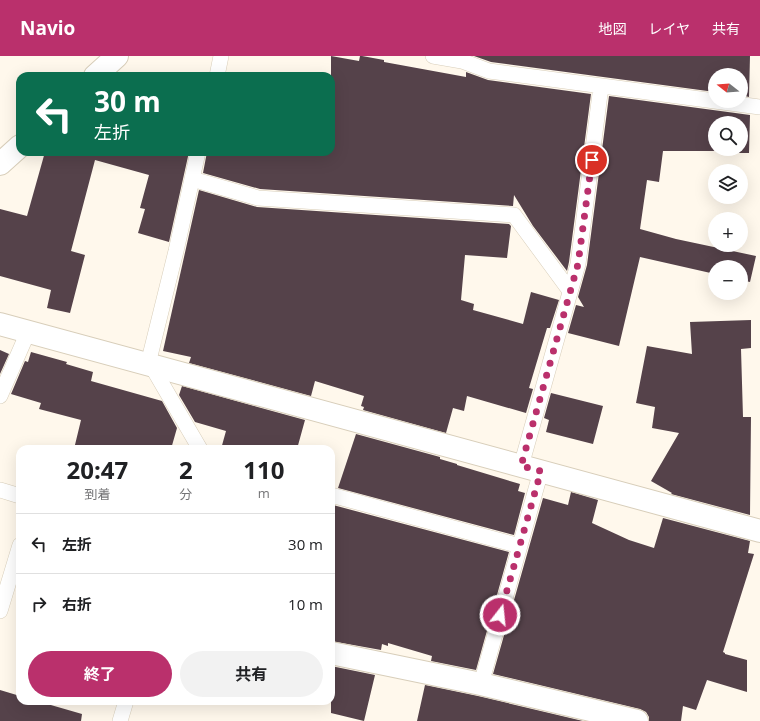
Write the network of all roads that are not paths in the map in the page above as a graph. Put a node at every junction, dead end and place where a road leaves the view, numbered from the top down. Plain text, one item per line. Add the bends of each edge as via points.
1 (117, 56) edge
2 (221, 56) edge
3 (433, 56) edge
4 (99, 72) edge
5 (217, 72) edge
6 (601, 86) junction
7 (708, 100) edge
8 (748, 105) edge
9 (760, 107) edge
10 (16, 150) edge
11 (197, 156) edge
12 (0, 164) edge
13 (192, 179) junction
14 (570, 291) junction
15 (0, 324) edge
16 (28, 332) junction
17 (149, 365) junction
18 (0, 396) edge
19 (198, 445) edge
20 (531, 468) junction
21 (0, 490) edge
22 (16, 495) edge
23 (335, 496) edge
24 (760, 531) edge
25 (520, 546) junction
26 (16, 558) edge
27 (0, 611) edge
28 (335, 654) edge
29 (481, 684) junction
30 (125, 705) edge
31 (120, 721) edge
32 (636, 721) edge

1 - 4 street
2 - 5 lane
3 - 6 lane via 462,61 489,71
6 - 7 lane
6 - 14 lane via 578,264
8 - 9 lane
10 - 12 street
11 - 13 lane
13 - 14 lane via 258,198 514,215
13 - 17 lane
14 - 20 lane
15 - 16 street
16 - 17 street
16 - 18 lane
17 - 19 lane
17 - 20 street
20 - 24 street
20 - 25 lane
21 - 22 lane
23 - 25 lane
25 - 29 lane
26 - 27 lane
28 - 29 street
29 - 32 street
30 - 31 lane

